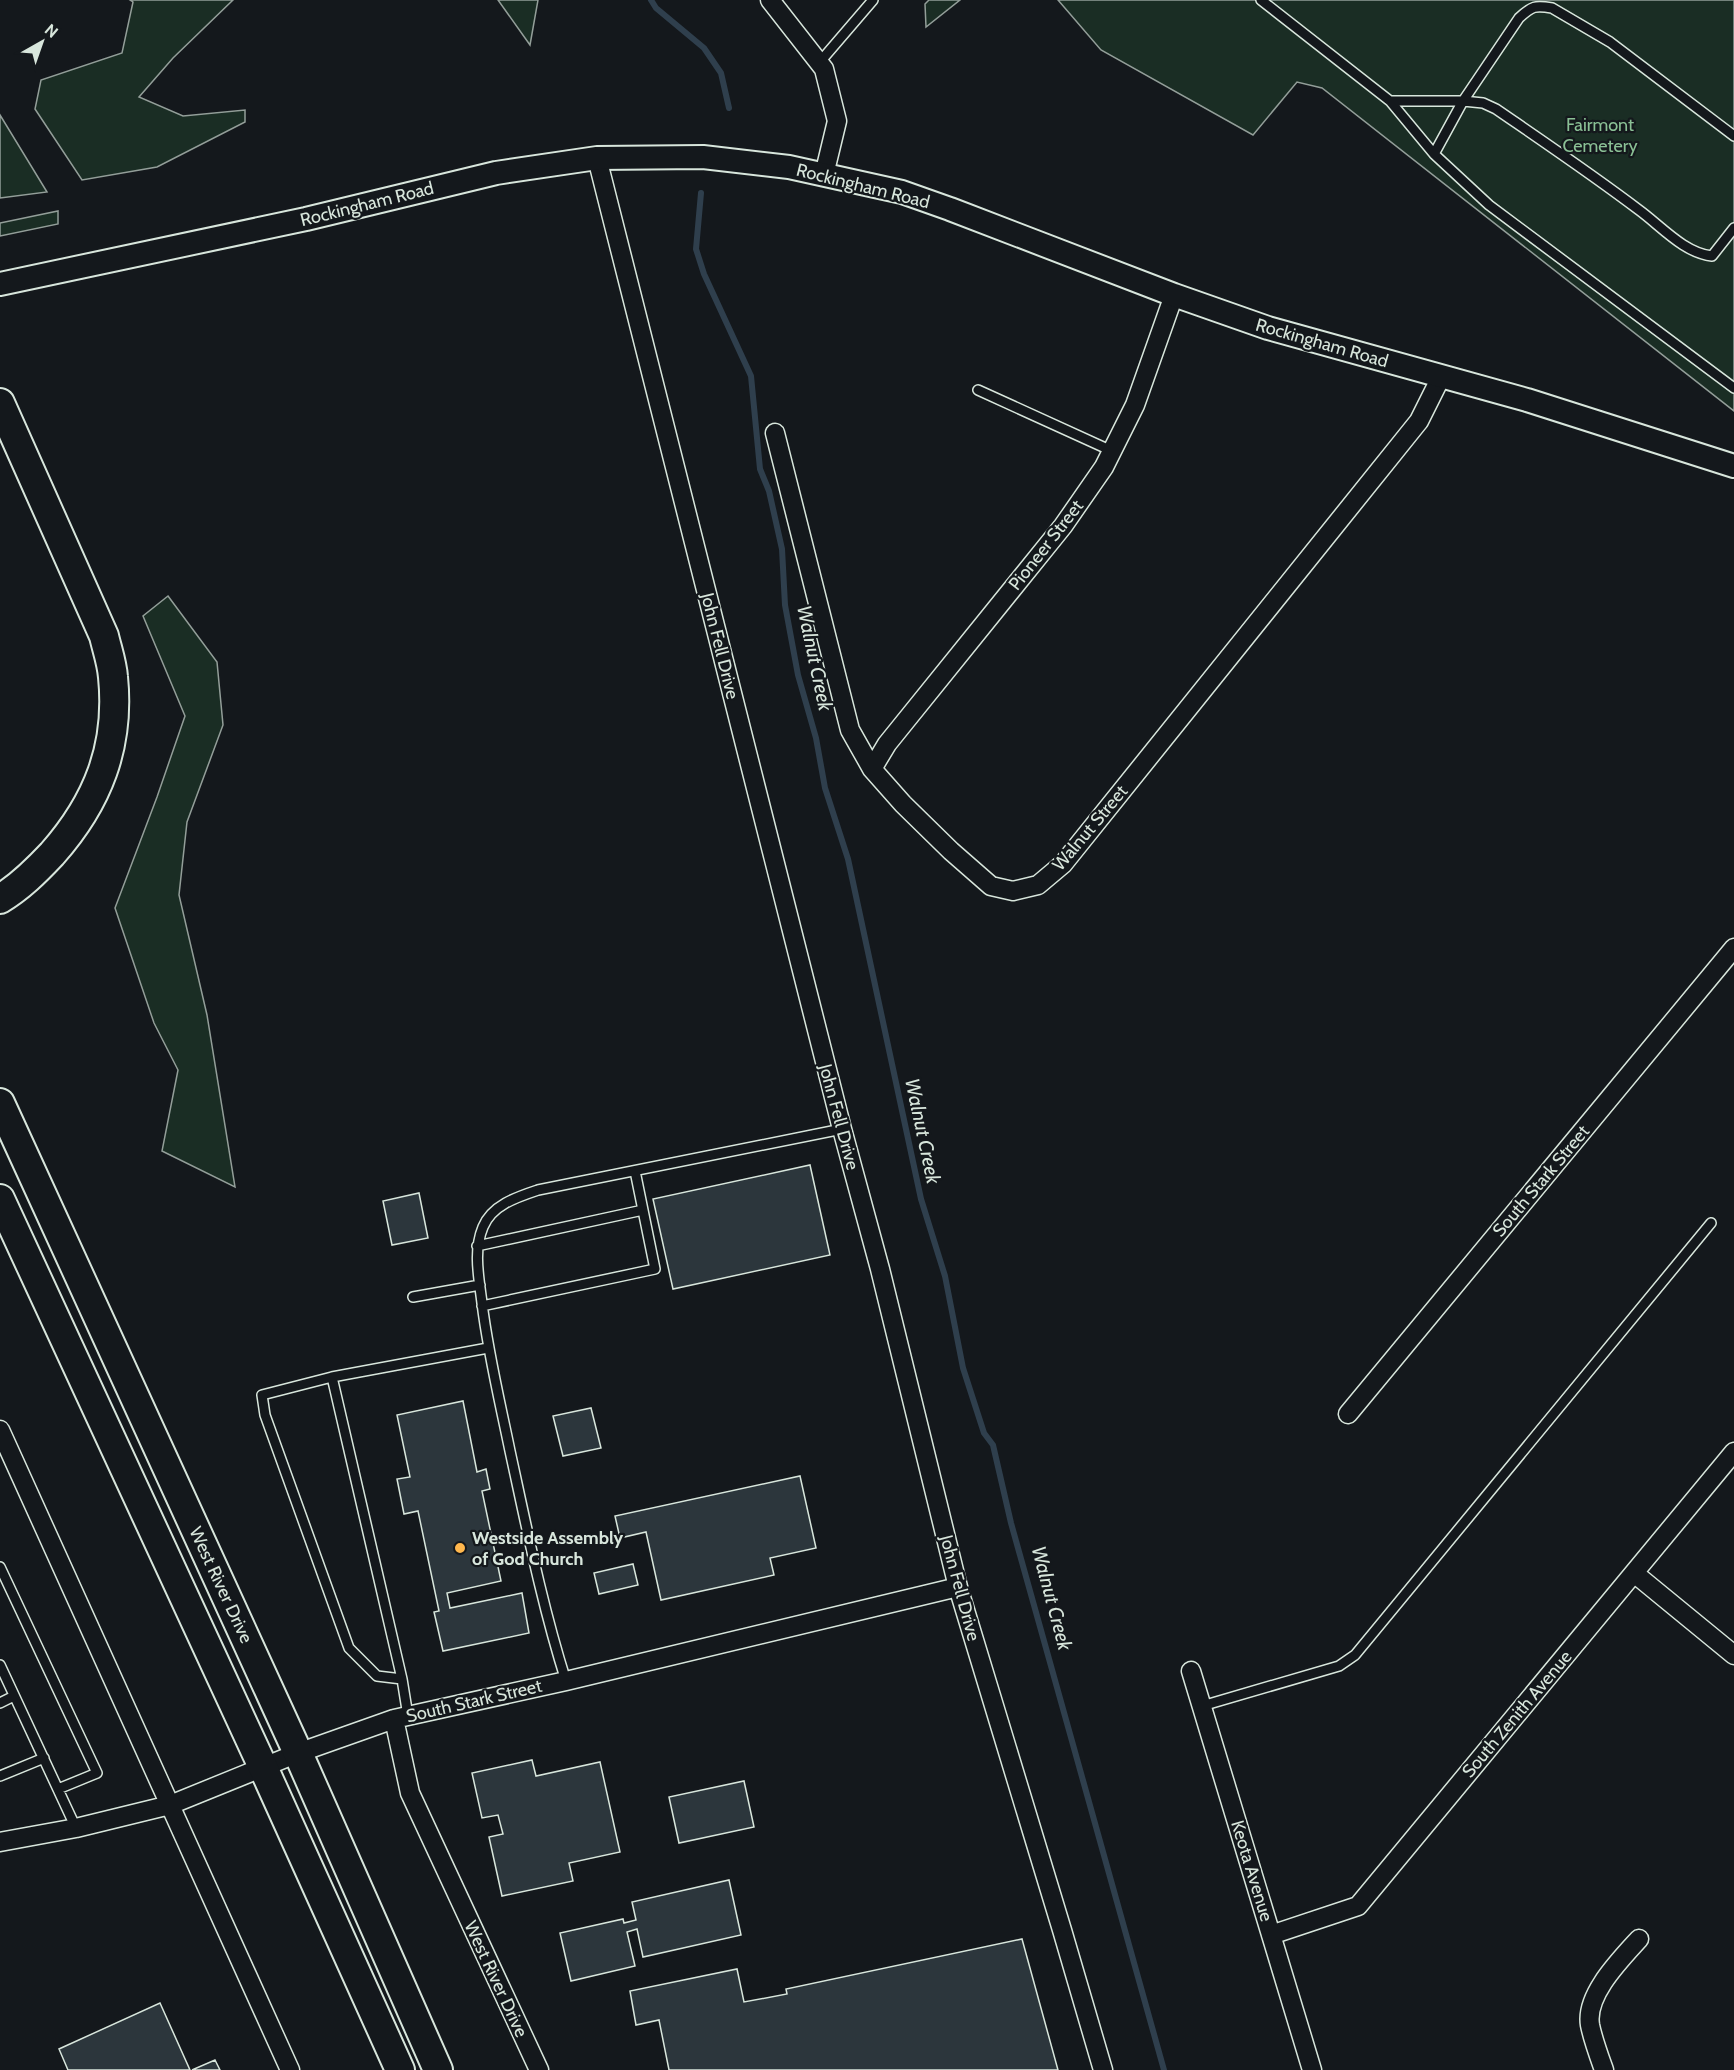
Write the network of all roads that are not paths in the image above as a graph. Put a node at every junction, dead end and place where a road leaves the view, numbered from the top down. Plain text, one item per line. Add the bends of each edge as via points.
1 (770, 0) edge
2 (873, 0) edge
3 (1261, 0) edge
4 (819, 63) junction
5 (1390, 101) junction
6 (1463, 101) junction
7 (1734, 136) edge
8 (1434, 154) junction
9 (597, 158) junction
10 (824, 175) junction
11 (1734, 228) edge
12 (0, 285) edge
13 (1174, 296) junction
14 (1441, 377) junction
15 (1734, 388) edge
16 (978, 390) dead end
17 (0, 403) edge
18 (775, 433) dead end
19 (1112, 451) junction
20 (1734, 466) edge
21 (872, 769) junction
22 (0, 899) edge
23 (1734, 948) edge
24 (0, 1103) edge
25 (842, 1129) junction
26 (635, 1171) junction
27 (0, 1199) edge
28 (643, 1210) junction
29 (1711, 1223) dead end
30 (477, 1246) junction
31 (480, 1285) junction
32 (412, 1297) dead end
33 (482, 1306) junction
34 (488, 1348) junction
35 (332, 1377) junction
36 (1348, 1414) dead end
37 (0, 1430) edge
38 (1734, 1452) edge
39 (0, 1567) edge
40 (1634, 1573) junction
41 (958, 1587) junction
42 (1734, 1655) edge
43 (0, 1665) edge
44 (1191, 1671) dead end
45 (402, 1679) junction
46 (566, 1681) junction
47 (14, 1696) junction
48 (0, 1703) edge
49 (1202, 1706) junction
50 (401, 1718) junction
51 (298, 1753) junction
52 (44, 1758) junction
53 (263, 1767) junction
54 (0, 1776) edge
55 (58, 1789) junction
56 (170, 1805) junction
57 (76, 1828) junction
58 (0, 1842) edge
59 (1271, 1935) junction
60 (1639, 1939) dead end
61 (290, 2070) edge
62 (400, 2070) edge
63 (438, 2070) edge
64 (539, 2070) edge
65 (1103, 2070) edge
66 (1312, 2070) edge
67 (1604, 2070) edge

1 - 4 street
2 - 4 lane
3 - 5 lane
4 - 10 street via 837,121
5 - 6 lane
5 - 8 lane
6 - 7 lane via 1519,18 1531,7 1542,6 1610,42
6 - 8 lane
6 - 11 lane via 1496,109 1703,255 1712,256
8 - 15 lane via 1489,205
9 - 10 street, Rockingham Road via 703,157
9 - 12 street, Rockingham Road via 496,173 306,219
9 - 25 street, John Fell Drive
10 - 13 street, Rockingham Road via 941,205
13 - 14 street, Rockingham Road via 1268,328
13 - 19 street, Pioneer Street via 1135,405
14 - 20 street, Rockingham Road
14 - 21 street, Walnut Street via 1419,422 1063,864 1038,885 1013,891 992,886 951,851
16 - 19 lane
17 - 22 main road via 104,636 113,675 114,720 106,765 89,805 33,874
18 - 21 street, Walnut Street via 850,730
19 - 21 street, Pioneer Street via 1063,526 887,744
23 - 36 street, South Stark Street
24 - 51 main road, West River Drive
25 - 26 lane
25 - 41 street, John Fell Drive
26 - 28 lane
26 - 30 lane via 513,1198 483,1225
27 - 53 main road
28 - 30 lane
28 - 33 lane via 655,1269
29 - 49 lane via 1355,1655 1340,1666
30 - 31 lane
31 - 32 lane
31 - 33 lane
33 - 34 lane
34 - 35 lane
34 - 46 lane via 548,1622
35 - 45 lane
35 - 45 lane via 262,1395 265,1415 349,1648 377,1676
37 - 56 street
38 - 40 street, South Zenith Avenue
39 - 55 lane via 97,1773
40 - 42 street
40 - 59 street, South Zenith Avenue via 1358,1906
41 - 46 street, South Stark Street
41 - 65 street, John Fell Drive
43 - 47 lane
44 - 49 street, Keota Avenue
45 - 50 lane
46 - 50 street, South Stark Street
47 - 48 lane
47 - 52 lane
49 - 59 street, Keota Avenue
50 - 51 street, South Stark Street
50 - 64 street, West River Drive via 410,1793
51 - 53 street, South Stark Street
51 - 63 main road, West River Drive
52 - 54 lane
52 - 55 lane
53 - 56 street, South Stark Street
53 - 62 main road
55 - 57 lane
56 - 57 street, South Stark Street
56 - 61 street
57 - 58 street, South Stark Street
59 - 66 street, Keota Avenue
60 - 67 street via 1616,1964 1594,1998 1590,2024

